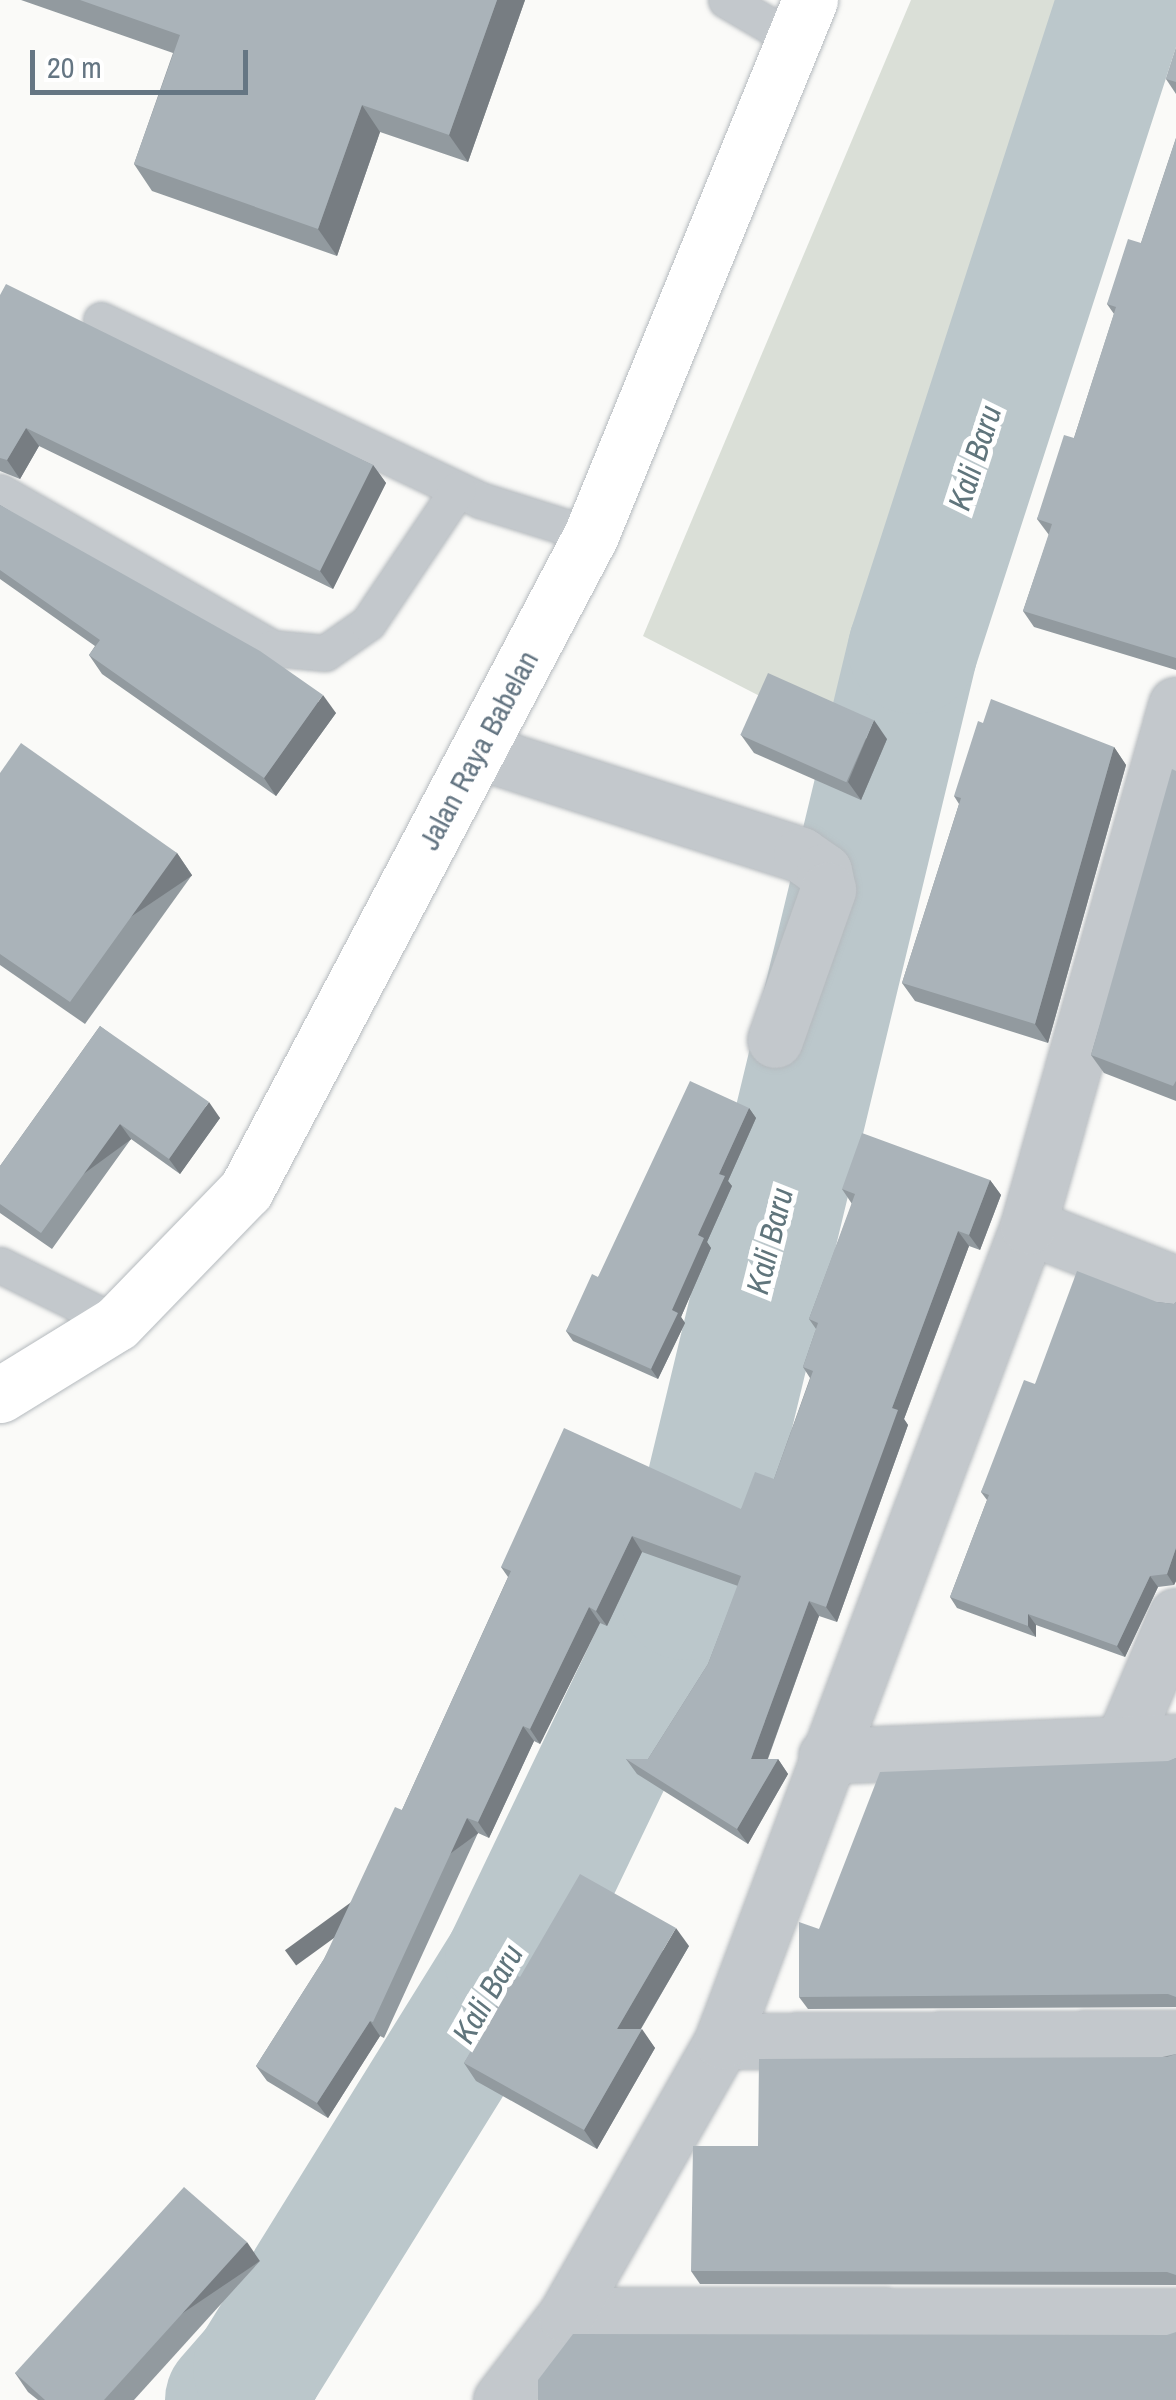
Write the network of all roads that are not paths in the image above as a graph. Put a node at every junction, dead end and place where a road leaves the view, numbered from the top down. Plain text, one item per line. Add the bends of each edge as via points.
1 (726, 0) edge
2 (802, 20) edge
3 (100, 320) dead end
4 (458, 489) junction
5 (0, 492) edge
6 (591, 535) junction
7 (1176, 705) edge
8 (478, 750) junction
9 (1168, 762) edge
10 (775, 1040) dead end
11 (1028, 1226) junction
12 (0, 1265) edge
13 (1176, 1284) edge
14 (118, 1322) junction
15 (0, 1395) edge
16 (1176, 1616) edge
17 (1176, 1742) edge
18 (1122, 1744) junction
19 (826, 1756) junction
20 (1176, 2038) edge
21 (722, 2042) junction
22 (566, 2315) junction
23 (1176, 2316) edge
24 (501, 2400) edge

1 - 2 lane
2 - 6 main road, Jalan Raya Babelan
3 - 4 lane
4 - 5 lane via 368,623 325,653 272,648
4 - 6 lane
6 - 8 main road, Jalan Raya Babelan
7 - 9 street
8 - 10 street via 800,855 824,871 828,890
8 - 14 main road, Jalan Raya Babelan via 246,1190
9 - 11 street
11 - 13 street
11 - 19 street
12 - 14 lane
14 - 15 main road, Jalan Raya Babelan
16 - 18 street
17 - 18 street
18 - 19 street
19 - 21 street
20 - 21 street
21 - 22 street
22 - 23 street
22 - 24 street

